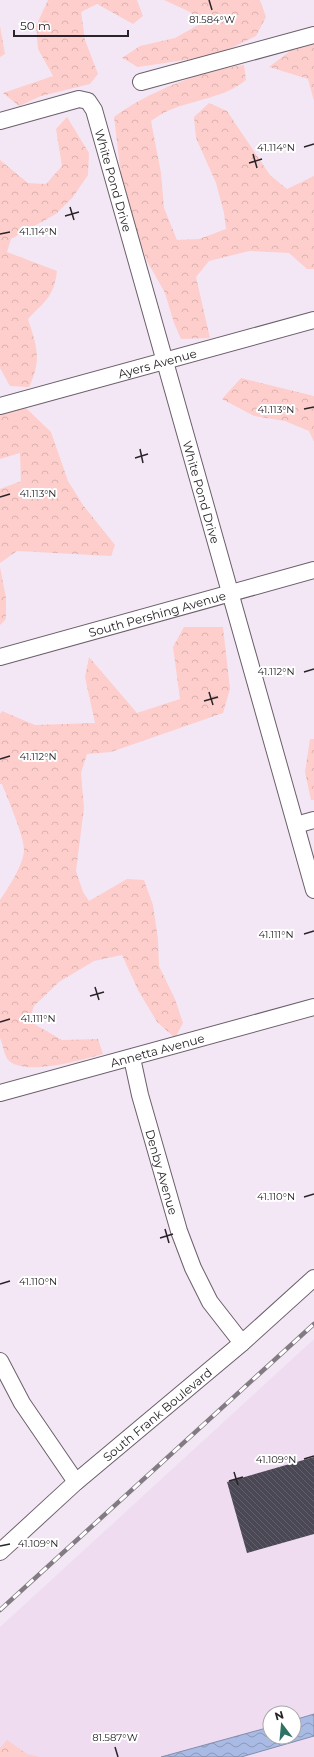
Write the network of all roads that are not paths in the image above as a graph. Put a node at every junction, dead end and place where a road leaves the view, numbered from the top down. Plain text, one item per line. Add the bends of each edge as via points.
1 (314, 35) edge
2 (141, 82) dead end
3 (0, 121) edge
4 (314, 320) edge
5 (165, 360) junction
6 (0, 406) edge
7 (314, 570) edge
8 (230, 593) junction
9 (0, 657) edge
10 (314, 820) edge
11 (296, 825) junction
12 (314, 890) edge
13 (314, 1007) edge
14 (132, 1058) junction
15 (0, 1093) edge
16 (314, 1278) edge
17 (242, 1343) junction
18 (0, 1361) edge
19 (76, 1482) junction
20 (0, 1552) edge

1 - 2 street
3 - 5 street, White Pond Drive via 75,100 83,100 92,105
4 - 5 street, Ayers Avenue
5 - 6 street, Ayers Avenue
5 - 8 street, White Pond Drive
7 - 8 street, South Pershing Avenue
8 - 9 street, South Pershing Avenue
8 - 11 street, White Pond Drive
10 - 11 street
11 - 12 street, White Pond Drive
13 - 14 street, Annetta Avenue
14 - 15 street, Annetta Avenue
14 - 17 street, Denby Avenue via 179,1231 193,1268 210,1302
16 - 17 street, South Frank Boulevard
17 - 19 street, South Frank Boulevard
18 - 19 street via 22,1403
19 - 20 street, South Frank Boulevard

